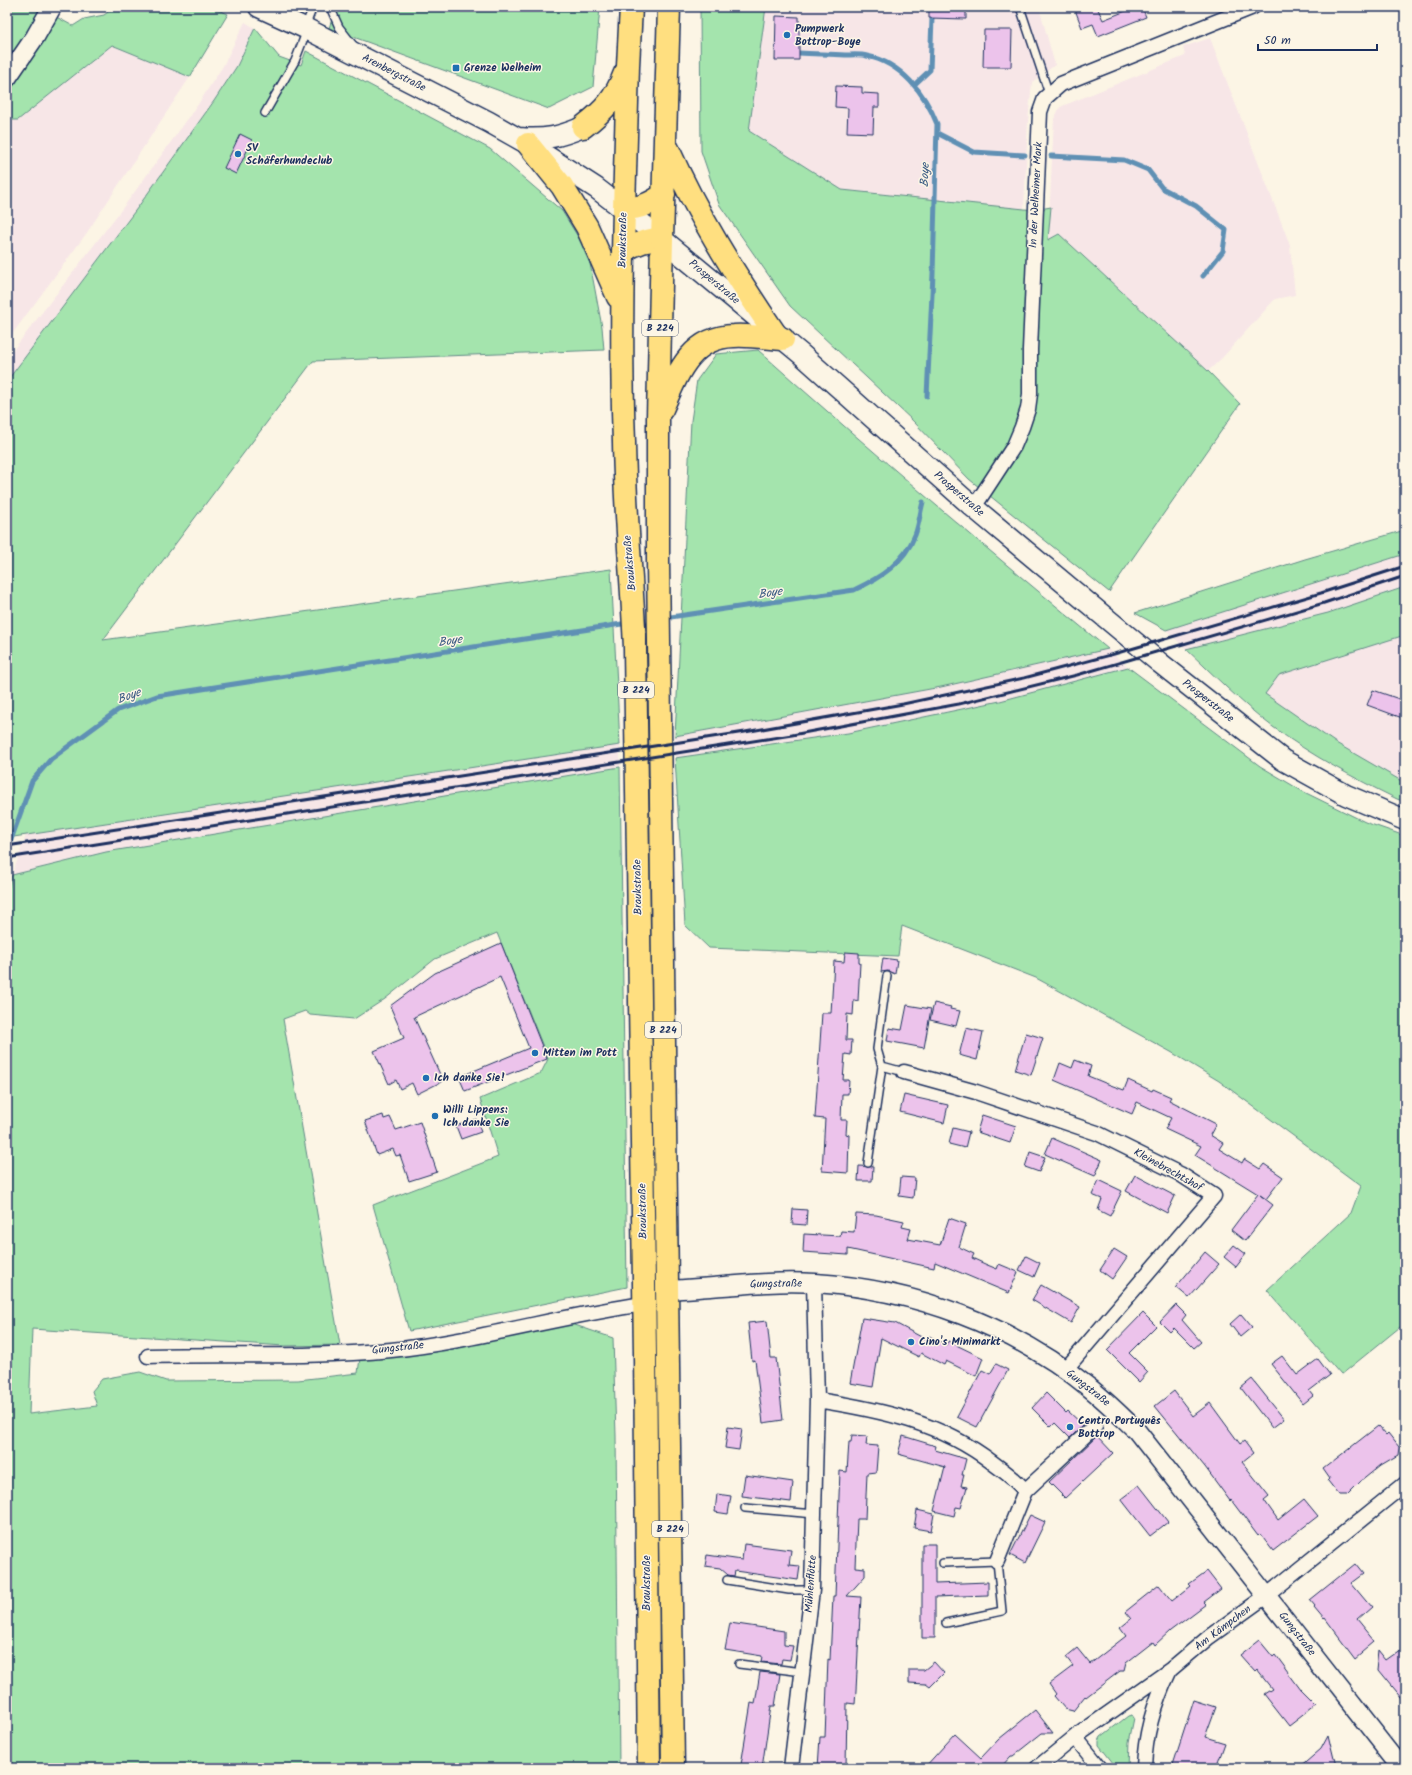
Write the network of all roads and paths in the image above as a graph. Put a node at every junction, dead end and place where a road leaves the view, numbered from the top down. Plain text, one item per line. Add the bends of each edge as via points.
1 (52, 7) edge
2 (259, 7) edge
3 (313, 7) edge
4 (330, 7) edge
5 (632, 7) edge
6 (669, 7) edge
7 (1020, 7) edge
8 (1253, 7) edge
9 (306, 29) junction
10 (375, 63) junction
11 (628, 66) junction
12 (7, 78) edge
13 (1049, 94) junction
14 (265, 113) dead end
15 (583, 127) joint
16 (522, 141) junction
17 (666, 145) junction
18 (664, 194) junction
19 (624, 209) junction
20 (662, 238) junction
21 (623, 251) junction
22 (622, 305) junction
23 (778, 336) junction
24 (658, 418) junction
25 (973, 507) junction
26 (1405, 820) edge
27 (887, 976) dead end
28 (882, 1066) junction
29 (904, 1072) joint
30 (868, 1163) dead end
31 (814, 1283) junction
32 (666, 1290) junction
33 (644, 1304) junction
34 (148, 1356) dead end
35 (1065, 1370) junction
36 (817, 1400) junction
37 (1095, 1426) dead end
38 (1405, 1484) edge
39 (1025, 1491) junction
40 (745, 1508) dead end
41 (815, 1514) junction
42 (996, 1561) junction
43 (943, 1563) dead end
44 (727, 1580) dead end
45 (812, 1590) junction
46 (1266, 1596) junction
47 (946, 1623) dead end
48 (739, 1664) dead end
49 (1170, 1670) junction
50 (803, 1672) junction
51 (1075, 1737) junction
52 (649, 1768) edge
53 (673, 1768) edge
54 (790, 1768) edge
55 (1037, 1768) edge
56 (1100, 1768) edge
57 (1144, 1768) edge
58 (1402, 1768) edge

1 - 12 street
2 - 9 main road, Arenbergstraße
3 - 9 lane
4 - 10 lane via 345,37
5 - 11 main road, Braukstraße / B 224
6 - 17 main road, Braukstraße / B 224
7 - 13 lane
8 - 13 street, In der Welheimer Mark via 1061,84
9 - 10 main road, Arenbergstraße
9 - 14 lane via 295,61
10 - 16 main road, Arenbergstraße
11 - 15 main road via 611,101
11 - 19 main road, Braukstraße / B 224
13 - 25 street, In der Welheimer Mark via 1040,112 1028,408 1014,446
15 - 16 main road via 562,136
16 - 19 main road, Prosperstraße
16 - 22 main road via 562,186 588,227
17 - 18 main road, Braukstraße / B 224
17 - 23 main road via 698,211 730,266
18 - 19 main road via 645,206
18 - 20 main road, Braukstraße / B 224
19 - 20 main road, Prosperstraße
19 - 21 main road, Braukstraße / B 224
20 - 21 main road via 648,239
20 - 23 main road, Prosperstraße
20 - 24 main road, Braukstraße / B 224
21 - 22 main road, Braukstraße / B 224
22 - 33 main road, Braukstraße / B 224 via 624,450 635,648
23 - 24 main road via 720,337 706,343 689,356 680,369
23 - 25 main road, Prosperstraße
24 - 32 main road, Braukstraße / B 224
25 - 26 main road, Prosperstraße via 1160,663 1283,760 1346,795
27 - 28 lane via 878,1049
28 - 29 lane
28 - 30 lane
29 - 35 street, Kleinebrechtshof via 976,1092 1097,1133 1180,1174 1214,1196
31 - 32 street, Gungstraße via 764,1282
31 - 35 street, Gungstraße via 884,1292 938,1306 1029,1347
31 - 36 street, Mühlenflötte
32 - 53 main road, Braukstraße / B 224
33 - 34 street, Gungstraße via 599,1310 390,1350 295,1355
33 - 52 main road, Braukstraße / B 224
35 - 46 street, Gungstraße via 1091,1389 1136,1430
36 - 39 street via 877,1410 943,1432 980,1453 1017,1481
36 - 41 street, Mühlenflötte
37 - 39 street
38 - 46 street, Am Kämpchen
39 - 42 street
40 - 41 lane
41 - 45 street, Mühlenflötte
42 - 43 lane
42 - 47 lane via 1002,1611
44 - 45 lane via 789,1590
45 - 50 street, Mühlenflötte
46 - 49 street, Am Kämpchen via 1209,1637
46 - 58 street, Gungstraße
48 - 50 lane
49 - 51 street, Am Kämpchen
49 - 57 street via 1158,1693 1150,1719
50 - 54 street, Mühlenflötte
51 - 55 street, Am Kämpchen
51 - 56 street

